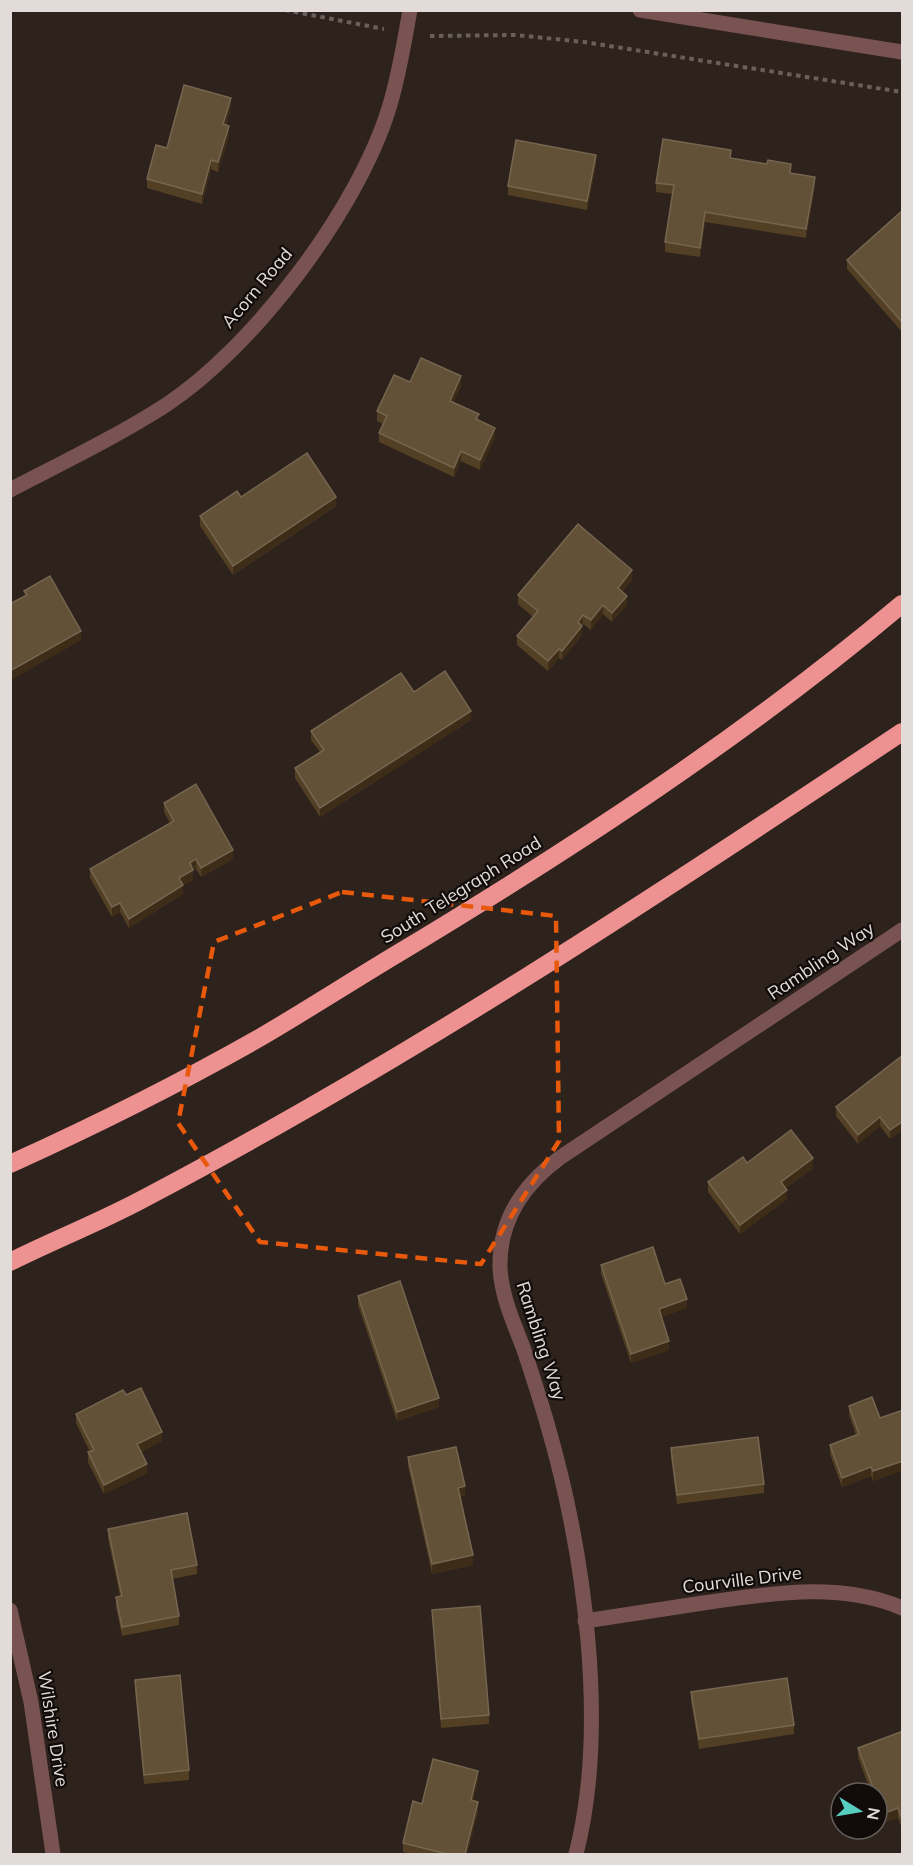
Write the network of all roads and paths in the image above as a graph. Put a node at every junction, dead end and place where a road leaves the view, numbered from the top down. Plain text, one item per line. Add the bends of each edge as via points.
1 (285, 10) edge
2 (410, 10) edge
3 (640, 10) edge
4 (390, 30) dead end
5 (422, 35) dead end
6 (903, 52) edge
7 (903, 92) edge
8 (10, 490) edge
9 (903, 604) edge
10 (903, 732) edge
11 (903, 930) edge
12 (10, 1164) edge
13 (10, 1262) edge
14 (903, 1608) edge
15 (10, 1610) edge
16 (585, 1621) junction
17 (53, 1854) edge
18 (576, 1854) edge

1 - 4 path
2 - 8 street, Acorn Road via 388,110 359,180 326,233 258,321 197,381 166,405
3 - 6 street
5 - 7 path via 516,35 584,42
9 - 12 highway, South Telegraph Road via 825,669 690,766 514,883 262,1036 113,1117
10 - 13 highway via 641,907 320,1102 141,1201
11 - 16 street, Rambling Way via 561,1157 527,1186 510,1215 501,1251 502,1289 550,1434 566,1501
14 - 16 street, Courville Drive via 859,1595 785,1592
15 - 17 street, Wilshire Drive via 31,1702
16 - 18 street, Rambling Way via 592,1732 589,1783

